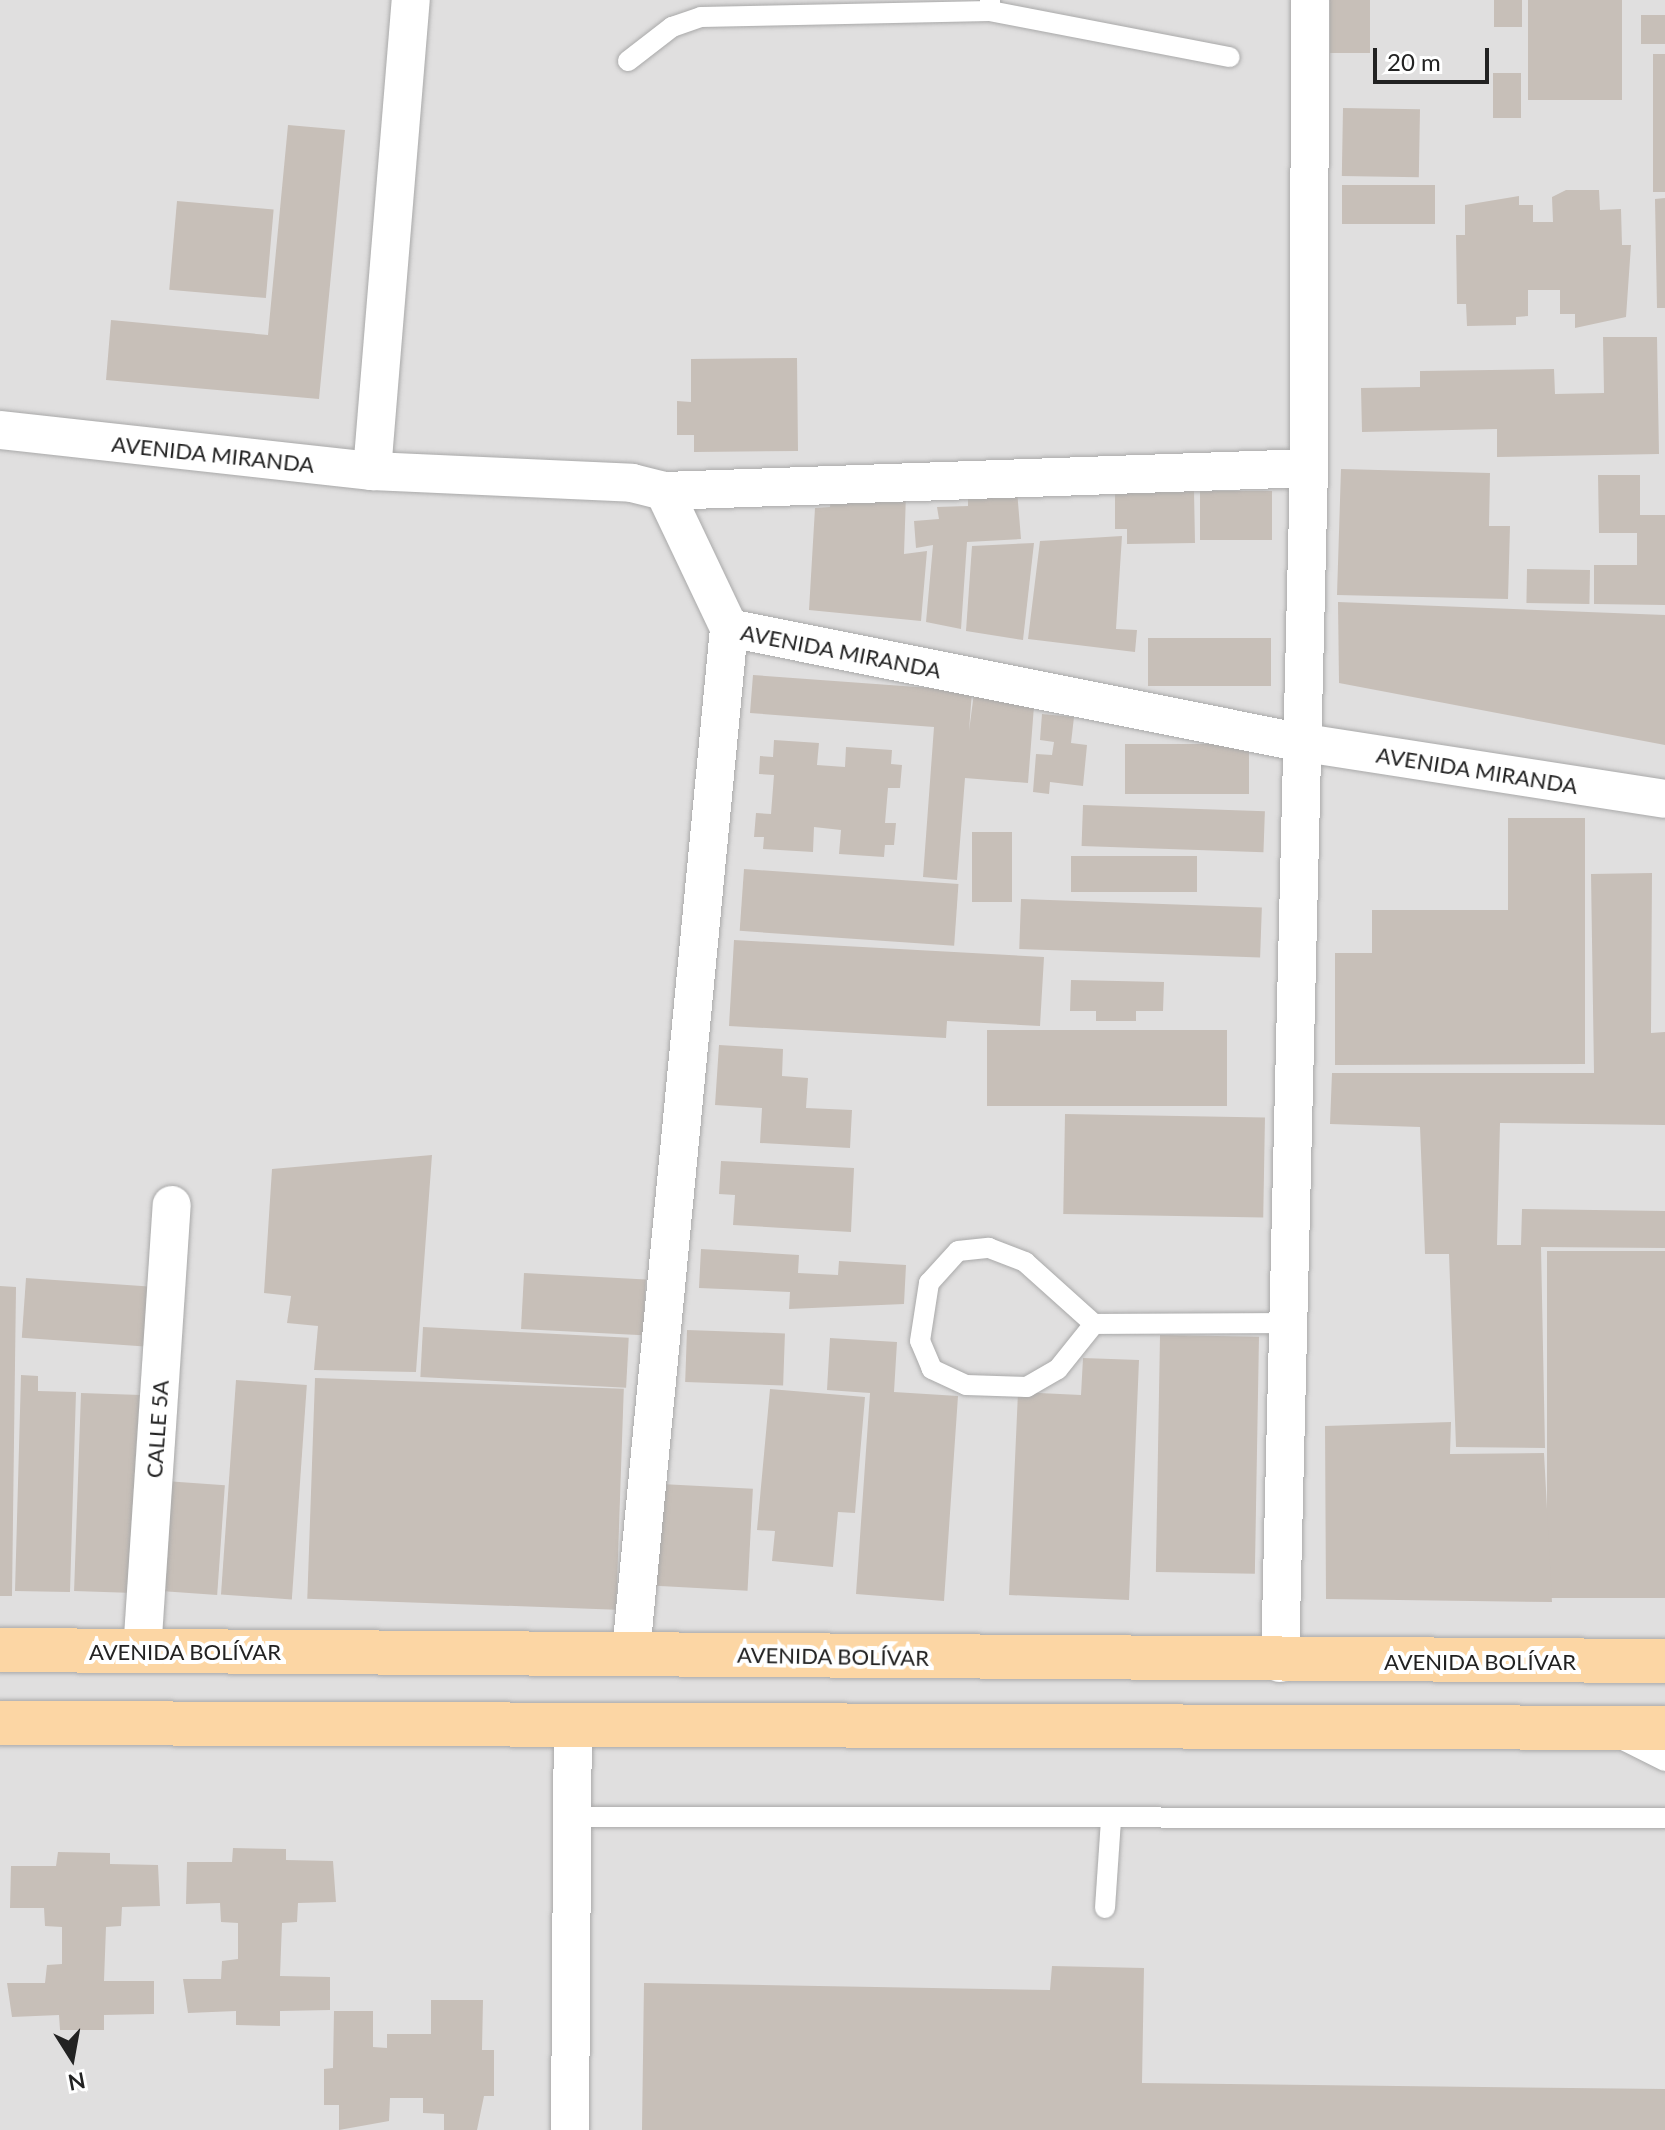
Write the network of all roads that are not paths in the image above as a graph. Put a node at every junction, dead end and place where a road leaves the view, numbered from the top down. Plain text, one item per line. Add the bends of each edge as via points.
1 (411, 0) edge
2 (1310, 0) edge
3 (990, 5) edge
4 (1230, 57) dead end
5 (628, 61) dead end
6 (0, 430) edge
7 (1309, 468) junction
8 (372, 471) junction
9 (664, 491) junction
10 (729, 628) junction
11 (1298, 742) junction
12 (1665, 799) edge
13 (172, 1205) dead end
14 (1285, 1323) junction
15 (1094, 1324) junction
16 (0, 1650) edge
17 (142, 1652) junction
18 (631, 1652) junction
19 (1665, 1661) edge
20 (1280, 1663) junction
21 (0, 1723) edge
22 (1665, 1728) edge
23 (573, 1729) junction
24 (1605, 1729) junction
25 (1665, 1761) edge
26 (572, 1817) junction
27 (1665, 1818) edge
28 (1111, 1819) junction
29 (1105, 1908) dead end
30 (570, 2130) edge

1 - 8 street
2 - 7 street
3 - 4 lane
3 - 5 lane via 701,17 672,27
6 - 8 street, AVENIDA MIRANDA
7 - 9 street
7 - 11 street
8 - 9 street, AVENIDA MIRANDA via 632,483
9 - 10 street, AVENIDA MIRANDA
10 - 11 street, AVENIDA MIRANDA
10 - 18 street
11 - 12 street, AVENIDA MIRANDA
11 - 14 street
13 - 17 street, CALLE 5A
14 - 15 lane
14 - 20 street
15 - 15 lane via 1025,1262 989,1248 958,1251 929,1283 920,1341 932,1369 966,1385 1027,1387 1058,1369
16 - 17 main road, AVENIDA BOLÍVAR
17 - 18 main road, AVENIDA BOLÍVAR
18 - 20 main road, AVENIDA BOLÍVAR
19 - 20 main road, AVENIDA BOLÍVAR
21 - 23 main road
22 - 24 main road
23 - 24 main road
23 - 26 street
24 - 25 lane
26 - 28 lane
26 - 30 street
27 - 28 lane
28 - 29 lane

